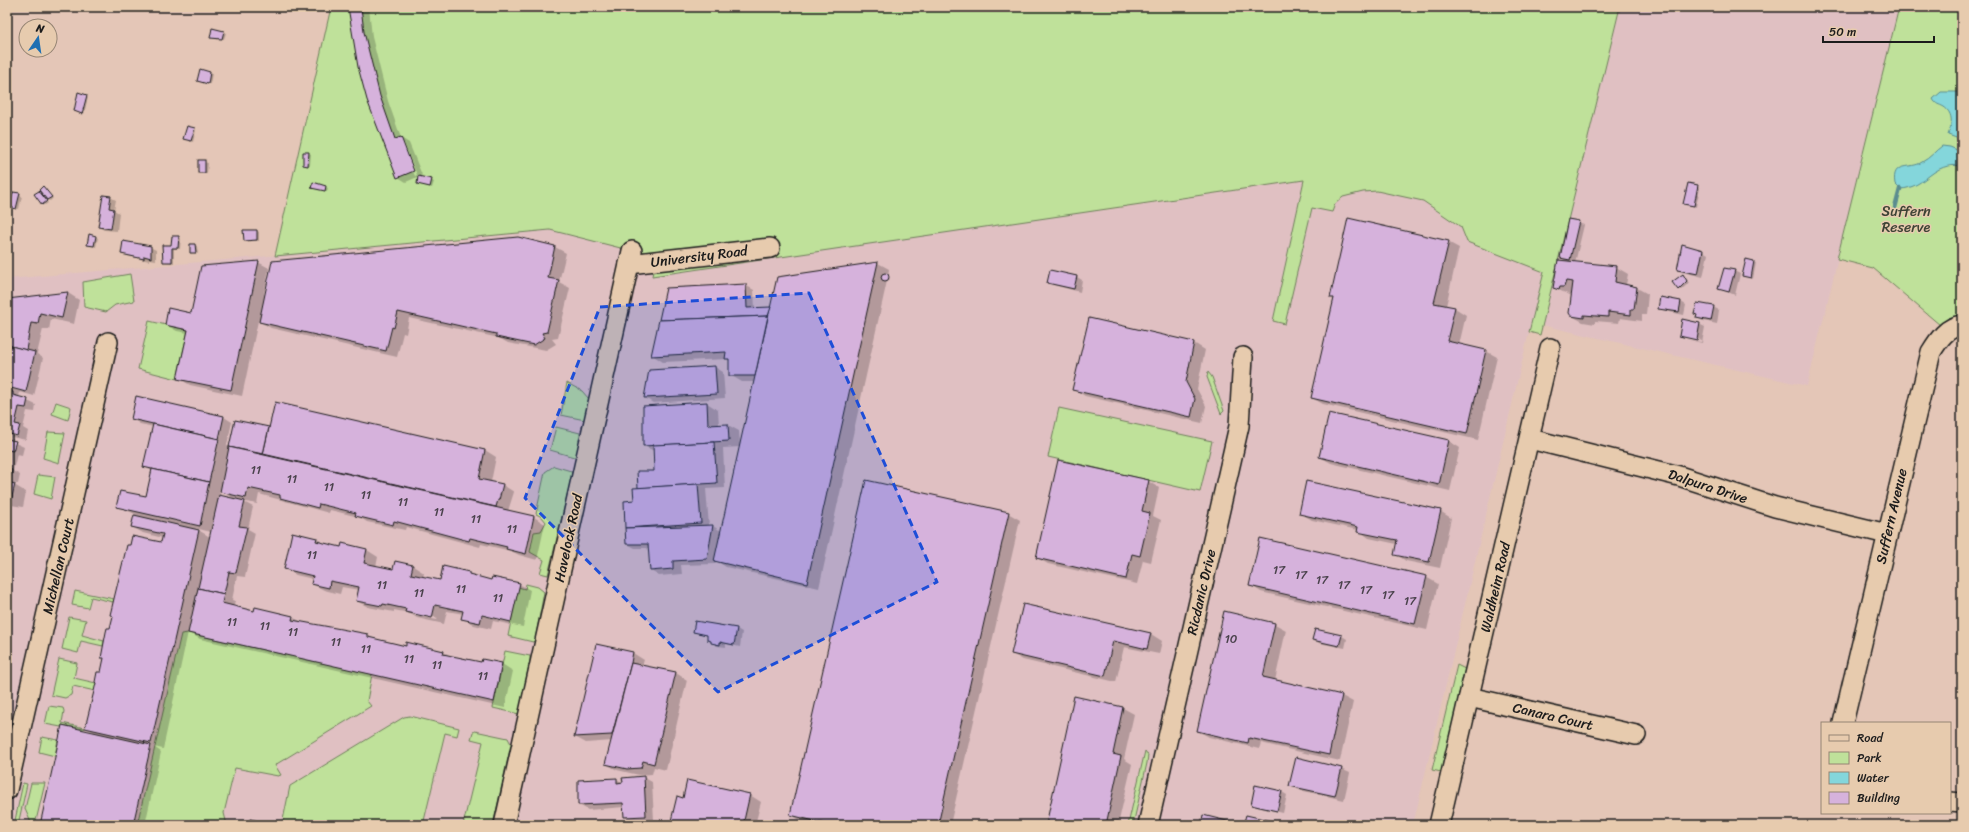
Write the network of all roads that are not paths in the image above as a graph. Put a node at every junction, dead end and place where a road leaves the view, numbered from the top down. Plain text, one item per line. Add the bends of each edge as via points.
1 (770, 248) dead end
2 (630, 258) joint
3 (1962, 324) edge
4 (108, 342) dead end
5 (1550, 348) dead end
6 (1243, 357) dead end
7 (1530, 439) junction
8 (1887, 534) junction
9 (1469, 696) junction
10 (1843, 722) edge
11 (1636, 735) dead end
12 (7, 790) edge
13 (1951, 802) edge
14 (1962, 803) edge
15 (504, 825) edge
16 (1148, 825) edge
17 (1439, 825) edge

1 - 2 street, University Road
2 - 15 street, Havelock Road
3 - 8 street, Suffern Avenue via 1940,337 1931,352
4 - 12 street, Michellan Court
5 - 7 street, Waldheim Road
6 - 16 street, Ricdanic Drive via 1239,426
7 - 8 street, Dalpura Drive via 1673,474 1775,507
7 - 9 street, Waldheim Road
8 - 10 street, Suffern Avenue
9 - 11 street, Canara Court
9 - 17 street, Waldheim Road
13 - 14 street

